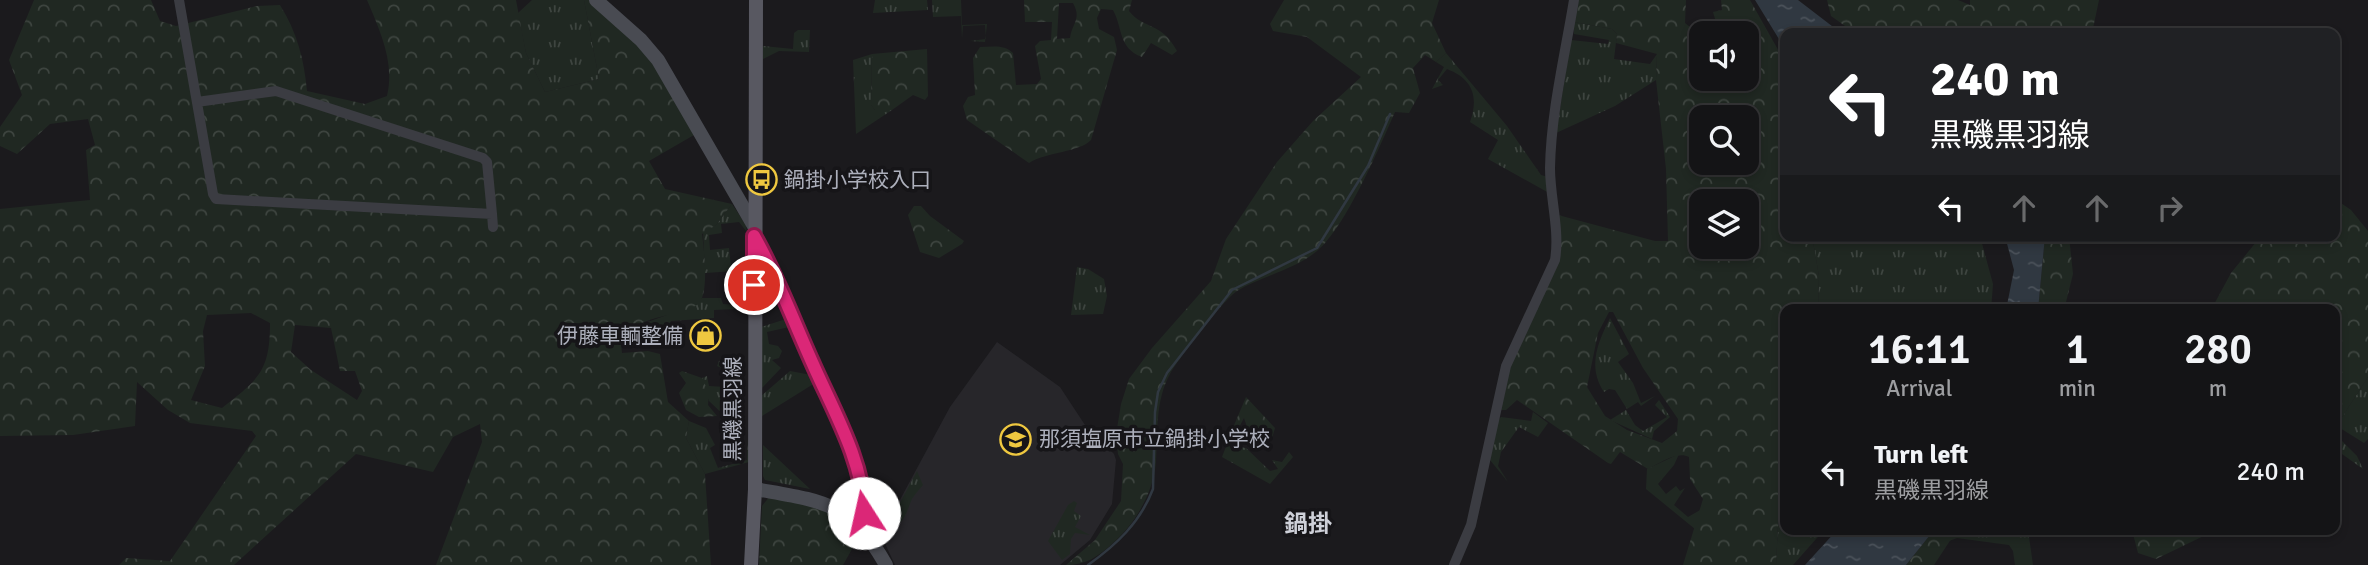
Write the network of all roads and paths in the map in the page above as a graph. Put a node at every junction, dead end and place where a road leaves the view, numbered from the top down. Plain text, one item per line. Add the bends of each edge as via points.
1 (179, 0) edge
2 (596, 0) edge
3 (756, 0) edge
4 (1574, 0) edge
5 (197, 102) junction
6 (492, 214) junction
7 (493, 227) dead end
8 (754, 231) junction
9 (755, 489) junction
10 (860, 526) junction
11 (751, 565) edge
12 (886, 565) edge
13 (1454, 565) edge

1 - 5 street
2 - 8 street via 658,60
3 - 8 main road, 黒磯黒羽線
4 - 13 street via 1552,139 1555,260 1506,366 1471,525
5 - 6 street via 276,91 483,158
5 - 6 street via 216,199
6 - 7 street
8 - 9 main road, 黒磯黒羽線
8 - 10 street via 853,460 864,504
9 - 10 street via 819,502
9 - 11 main road, 黒磯黒羽線
10 - 12 street

